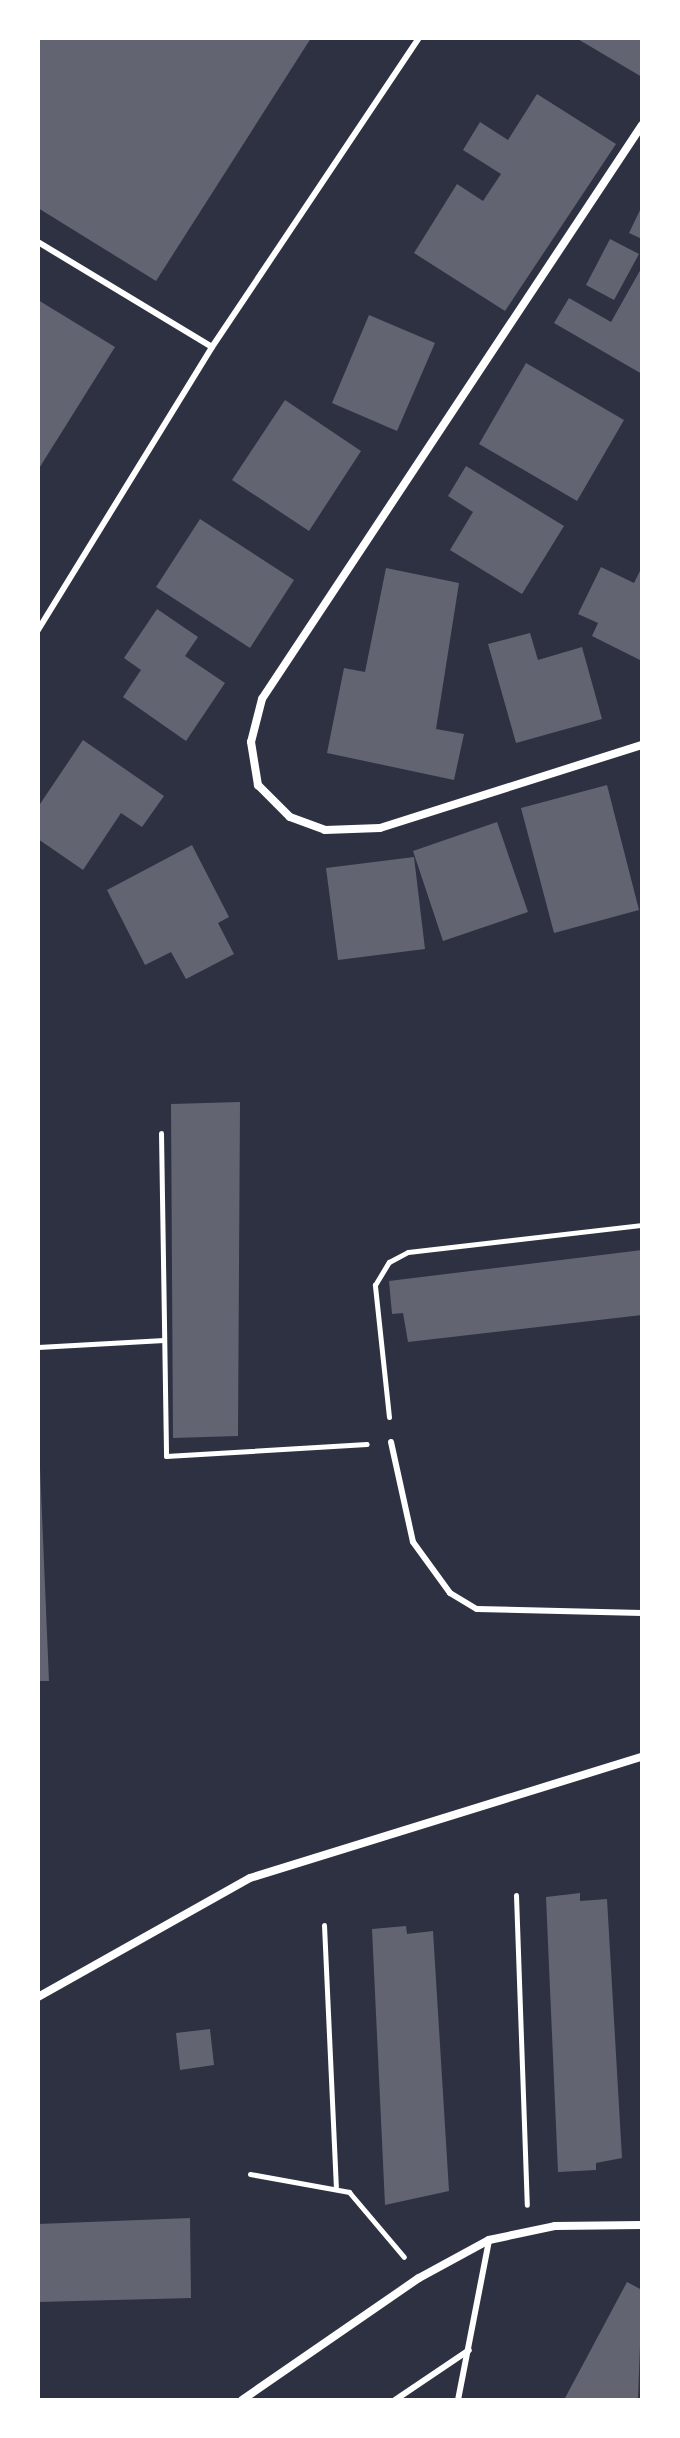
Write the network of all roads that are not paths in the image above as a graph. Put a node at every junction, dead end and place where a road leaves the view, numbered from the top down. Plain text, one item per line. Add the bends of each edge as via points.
1 (419, 38) edge
2 (642, 125) edge
3 (38, 242) edge
4 (212, 347) junction
5 (38, 630) edge
6 (642, 745) edge
7 (391, 1442) road end
8 (642, 1613) edge
9 (642, 1757) edge
10 (38, 1997) edge
11 (642, 2225) edge
12 (489, 2240) junction
13 (469, 2350) junction
14 (242, 2400) edge
15 (395, 2400) edge
16 (458, 2400) edge

1 - 4 lane
2 - 6 street via 262,699 251,742 258,785 290,817 325,830 380,828
3 - 4 lane
4 - 5 lane
7 - 8 lane via 413,1542 450,1593 477,1609
9 - 10 street via 250,1878
11 - 12 street via 528,2230
12 - 13 lane
12 - 14 street via 419,2278
13 - 15 lane
13 - 16 lane

